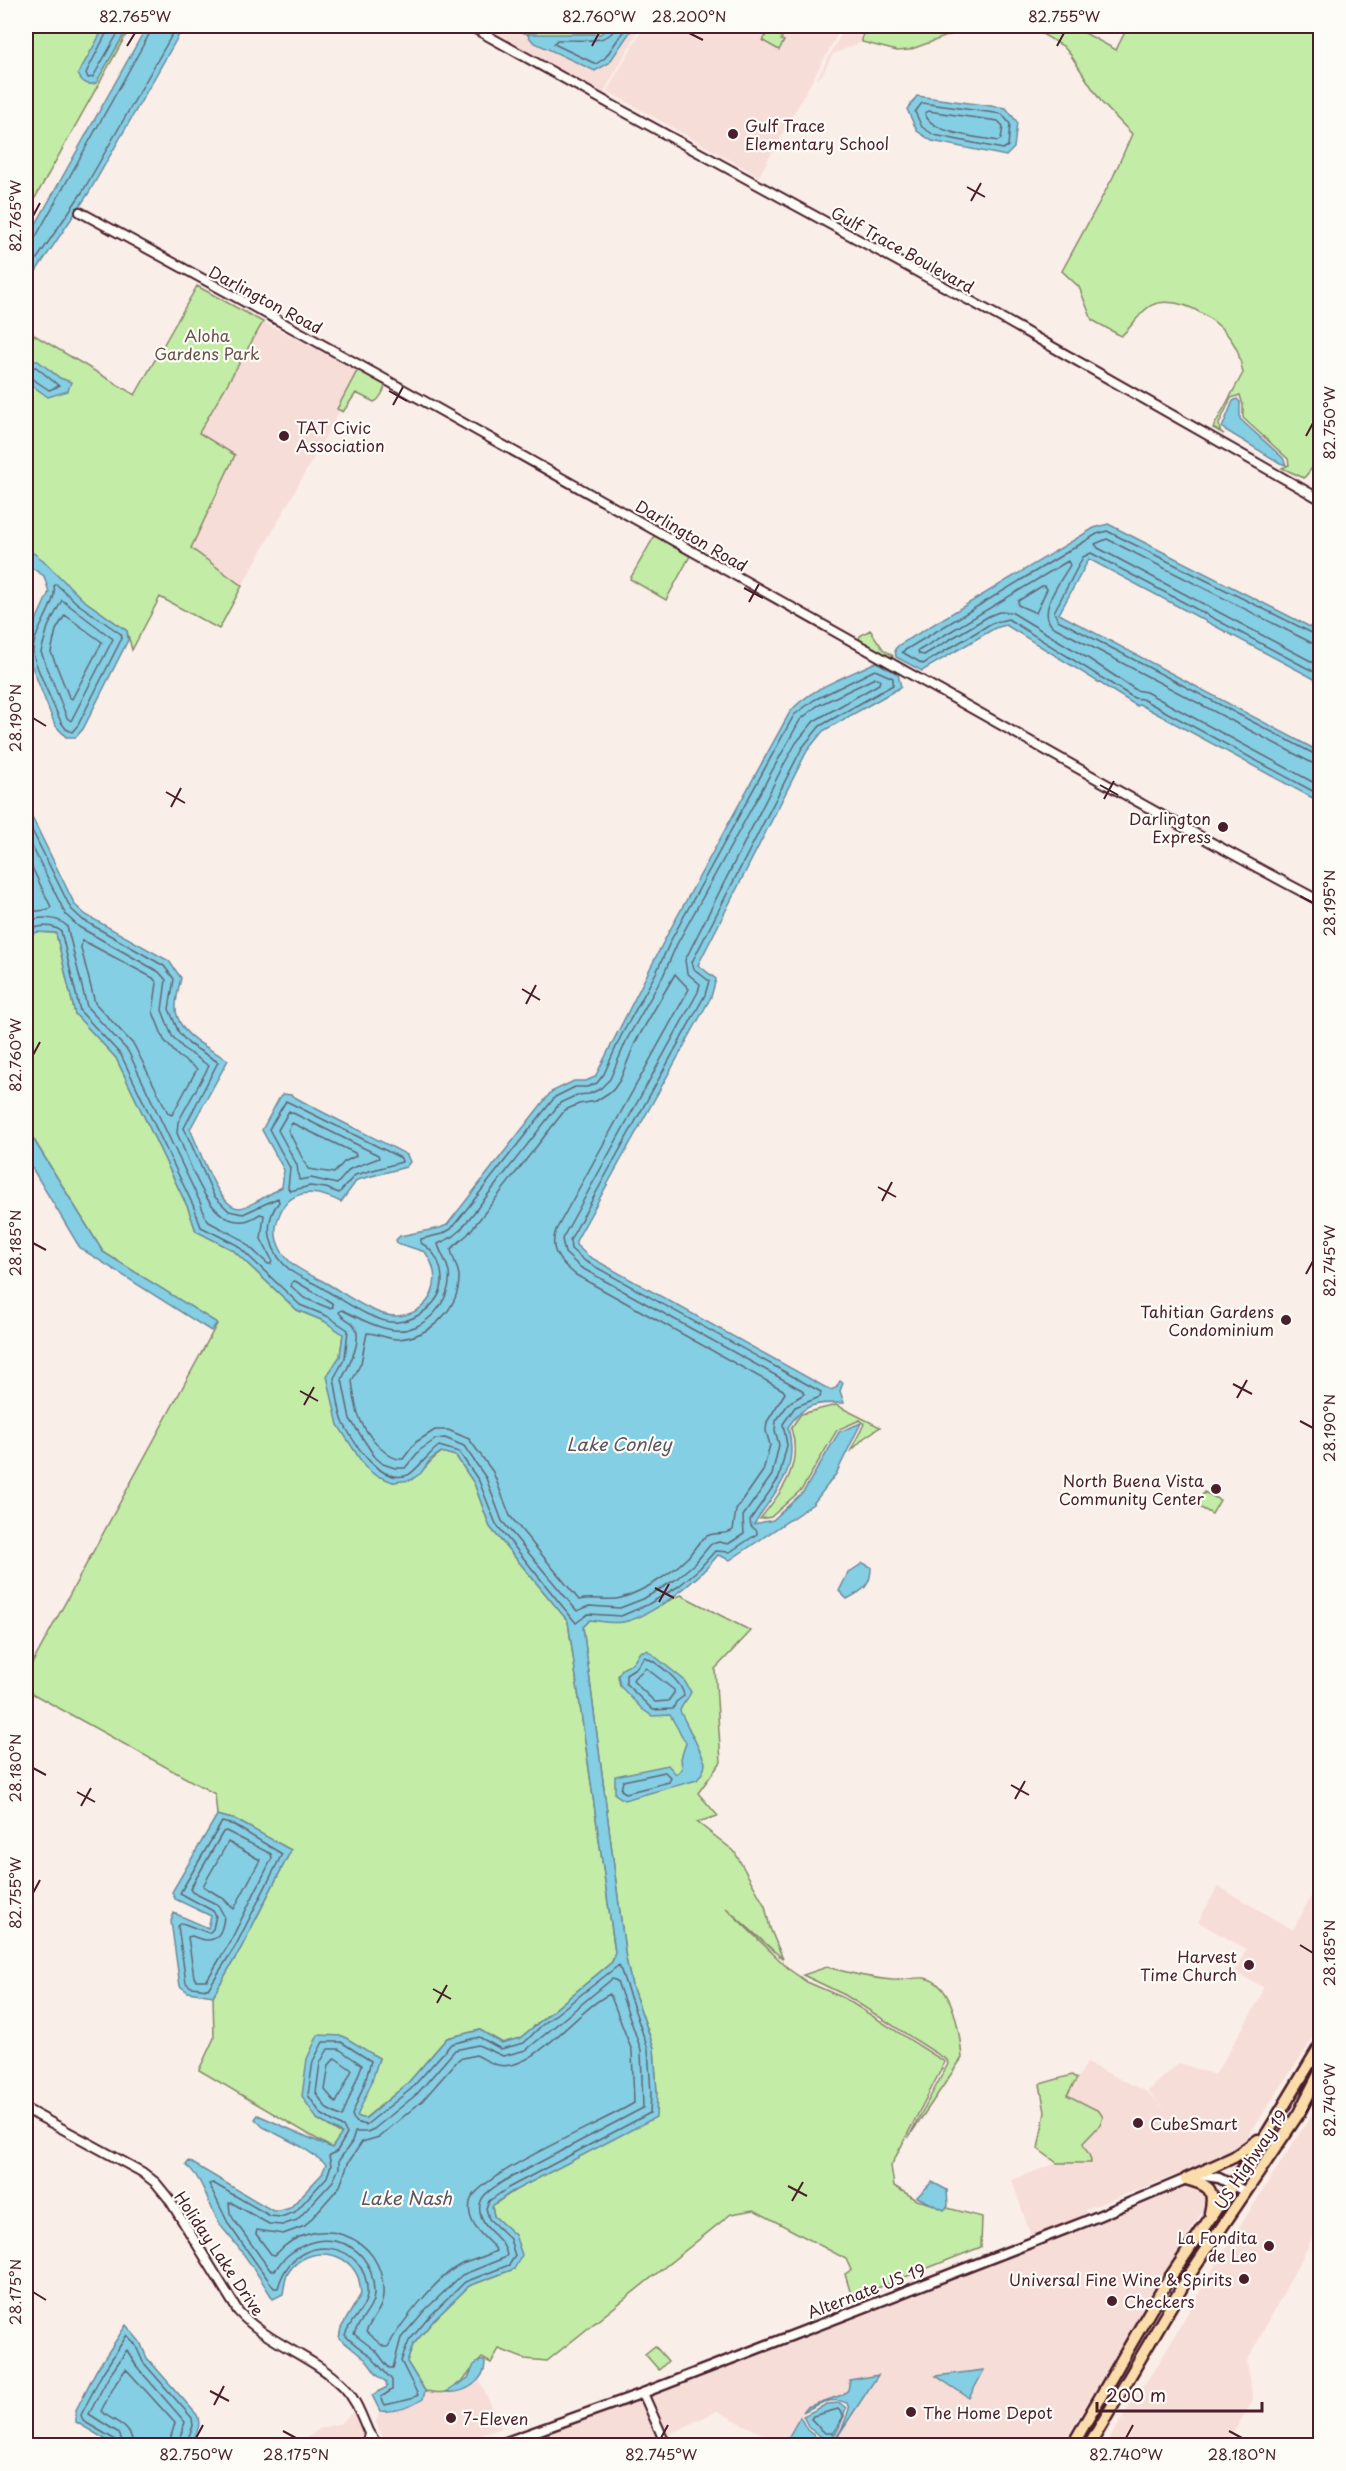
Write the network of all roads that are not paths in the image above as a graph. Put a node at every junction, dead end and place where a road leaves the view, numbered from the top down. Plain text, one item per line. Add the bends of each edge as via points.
1 (471, 26) edge
2 (80, 212) dead end
3 (1320, 499) edge
4 (1320, 901) edge
5 (1320, 2046) edge
6 (1320, 2072) edge
7 (26, 2109) edge
8 (1268, 2132) junction
9 (1186, 2179) junction
10 (1233, 2185) junction
11 (1246, 2192) junction
12 (1208, 2220) junction
13 (1170, 2278) junction
14 (1133, 2371) junction
15 (1109, 2381) junction
16 (643, 2393) junction
17 (369, 2434) junction
18 (1092, 2442) edge
19 (368, 2445) edge
20 (377, 2445) edge
21 (495, 2445) edge
22 (669, 2445) edge
23 (1072, 2445) edge

1 - 3 street, Gulf Trace Boulevard via 998,316
2 - 4 street, Darlington Road via 466,423
5 - 8 highway, US Highway 19
6 - 11 highway, US Highway 19 via 1299,2113
7 - 17 street, Holiday Lake Drive via 142,2172 156,2184 238,2311 267,2337 321,2368 344,2387 360,2410
8 - 9 highway via 1234,2157
8 - 10 highway, US Highway 19
9 - 10 main road, Alternate US 19 via 1214,2177
9 - 12 highway via 1203,2184 1211,2193
9 - 16 main road, Alternate US 19
10 - 11 main road, Alternate US 19
10 - 12 highway, US Highway 19
11 - 14 highway, US Highway 19 via 1188,2277
12 - 13 highway, US Highway 19
13 - 14 highway via 1129,2357
13 - 15 highway, US Highway 19
14 - 18 highway, US Highway 19
15 - 18 highway via 1114,2391 1097,2421
15 - 23 highway, US Highway 19
16 - 21 main road, Alternate US 19
16 - 22 street
17 - 19 street, Holiday Lake Drive
17 - 20 street, Holiday Lake Drive

